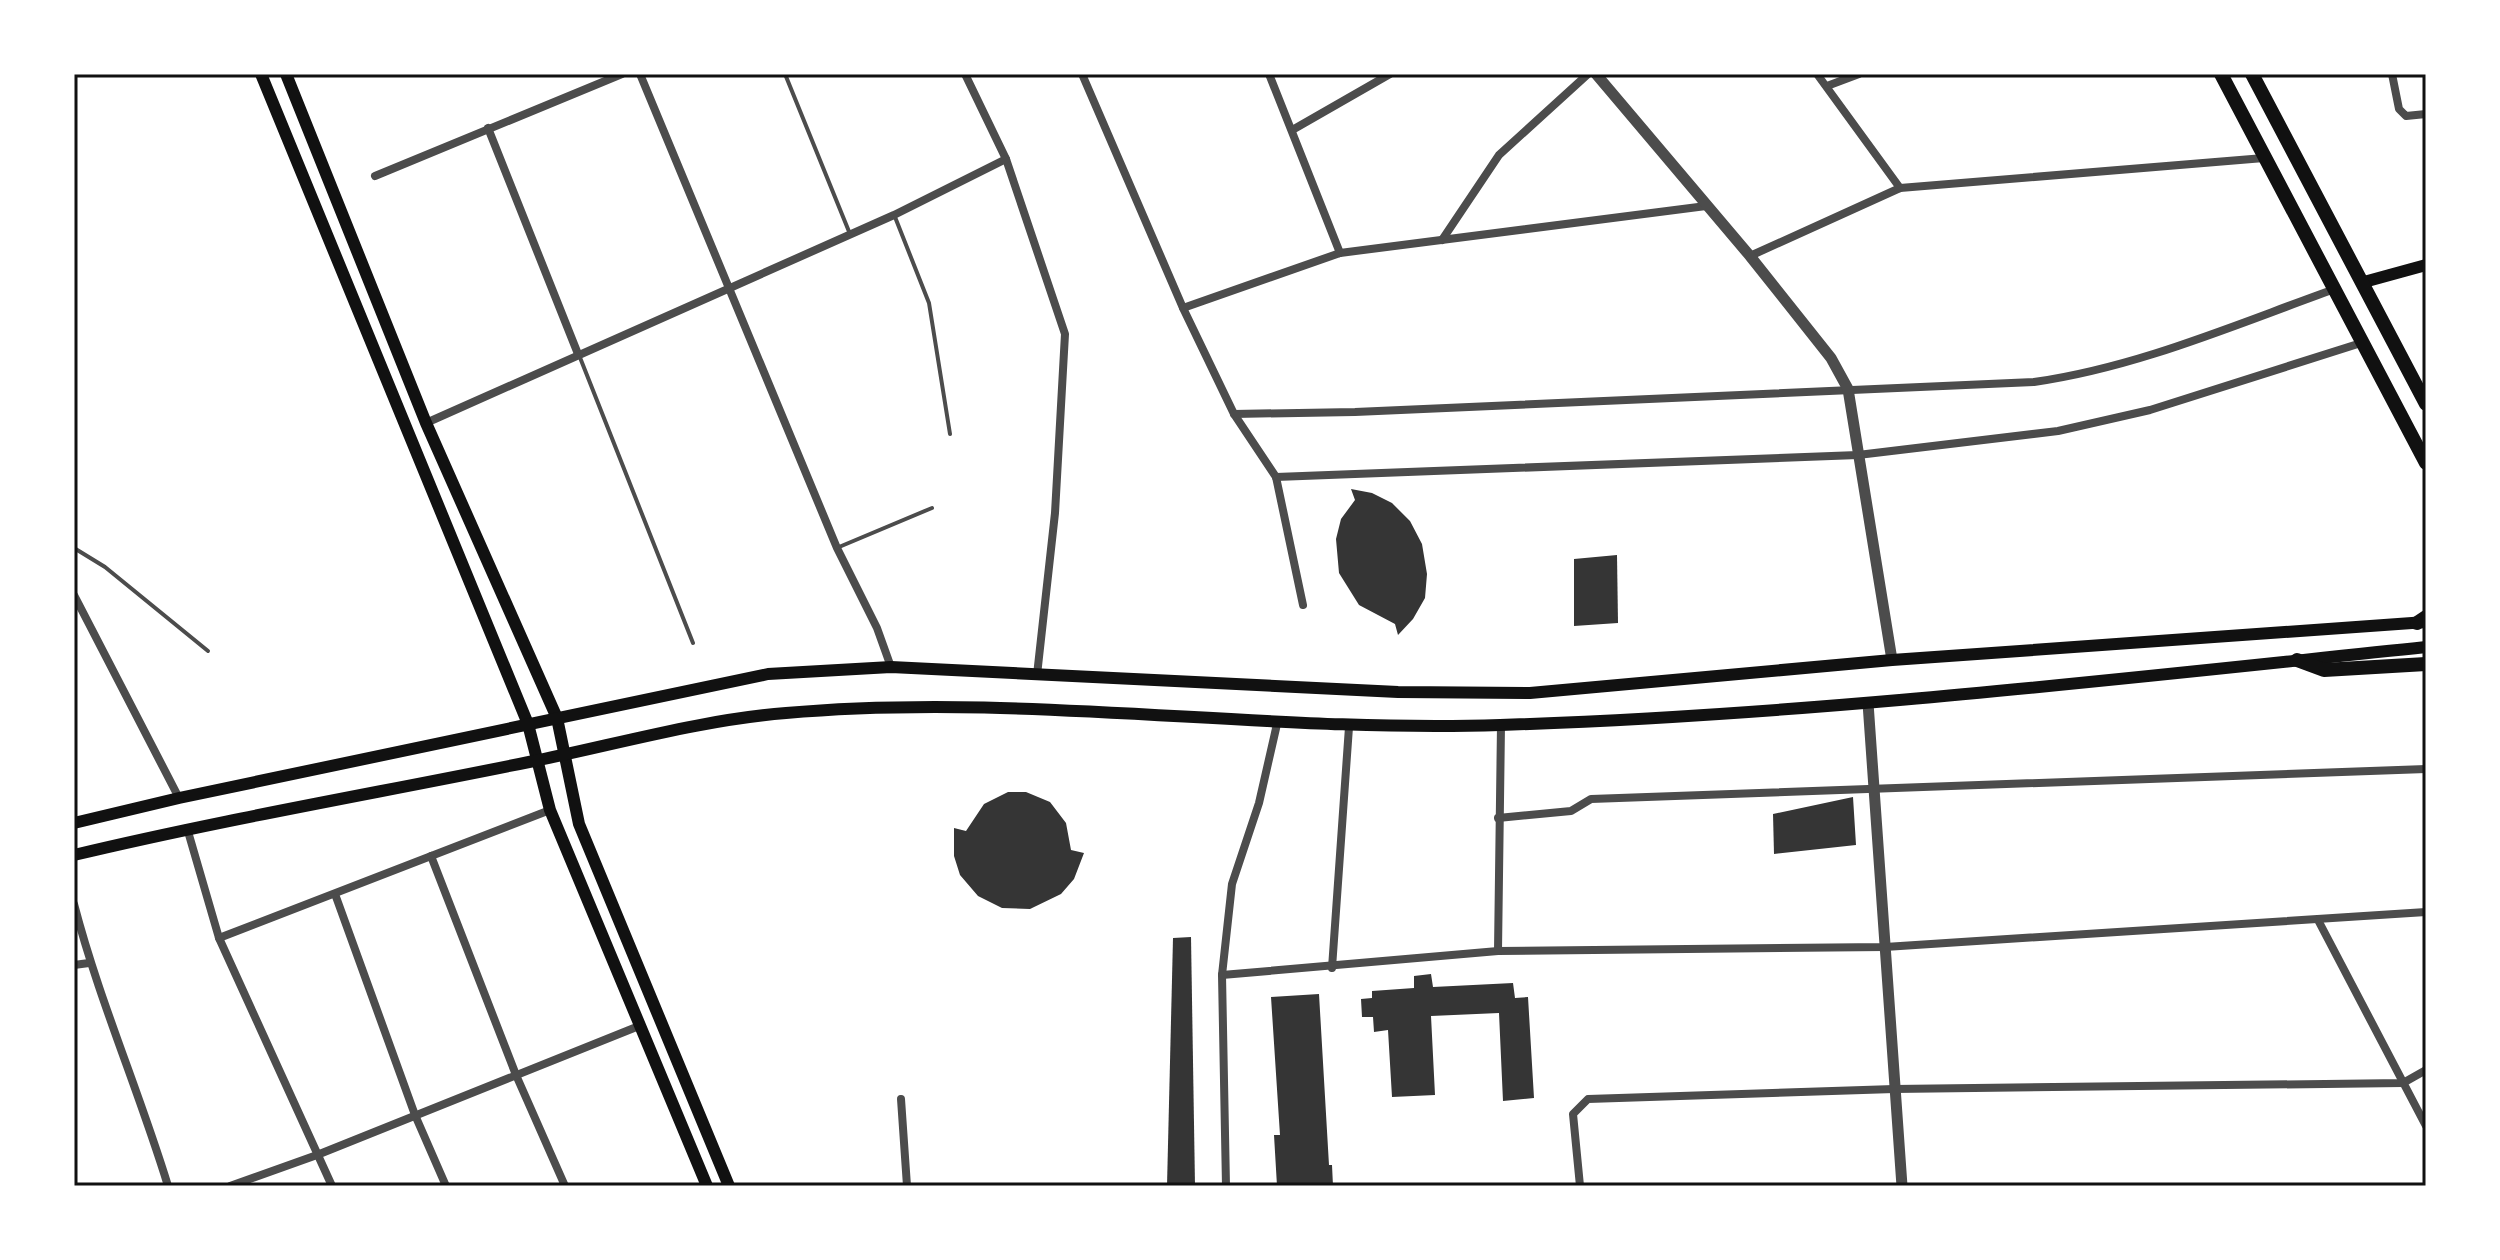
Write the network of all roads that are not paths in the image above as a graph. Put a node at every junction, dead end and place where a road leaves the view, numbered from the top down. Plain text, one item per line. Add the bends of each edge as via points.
1 (261, 74) edge
2 (286, 74) edge
3 (622, 74) edge
4 (640, 74) edge
5 (785, 74) edge
6 (965, 74) edge
7 (1082, 74) edge
8 (1269, 74) edge
9 (1390, 74) edge
10 (1588, 74) edge
11 (1817, 74) edge
12 (1859, 74) edge
13 (2221, 74) edge
14 (2252, 74) edge
15 (2392, 74) edge
16 (1603, 76) edge
17 (1827, 86) junction
18 (2426, 114) edge
19 (488, 128) junction
20 (1294, 129) junction
21 (2264, 158) junction
22 (1006, 159) junction
23 (375, 176) dead end
24 (1900, 188) junction
25 (1706, 206) junction
26 (894, 215) junction
27 (850, 234) junction
28 (1442, 240) junction
29 (1340, 253) junction
30 (1750, 256) junction
31 (2426, 265) edge
32 (2364, 282) junction
33 (730, 287) junction
34 (2332, 290) junction
35 (1183, 308) junction
36 (2361, 343) junction
37 (578, 354) junction
38 (1848, 389) junction
39 (2426, 404) edge
40 (1234, 414) junction
41 (426, 423) junction
42 (950, 434) dead end
43 (1858, 455) junction
44 (2426, 463) edge
45 (1276, 477) junction
46 (932, 508) dead end
47 (74, 548) edge
48 (837, 548) junction
49 (74, 595) edge
50 (1303, 605) dead end
51 (2423, 621) edge
52 (693, 643) dead end
53 (2426, 647) edge
54 (208, 651) dead end
55 (1892, 660) junction
56 (2297, 660) junction
57 (2426, 664) edge
58 (891, 667) junction
59 (1037, 676) junction
60 (1868, 703) junction
61 (557, 718) junction
62 (528, 724) junction
63 (1277, 724) junction
64 (1501, 725) junction
65 (1349, 727) junction
66 (563, 755) junction
67 (535, 761) junction
68 (2426, 769) edge
69 (1874, 788) junction
70 (179, 798) junction
71 (550, 810) junction
72 (1498, 818) junction
73 (74, 823) edge
74 (187, 828) junction
75 (74, 855) edge
76 (431, 856) junction
77 (335, 894) junction
78 (74, 904) edge
79 (2426, 912) edge
80 (2318, 920) junction
81 (219, 938) junction
82 (1885, 947) junction
83 (1498, 951) junction
84 (89, 963) junction
85 (74, 965) edge
86 (1332, 968) junction
87 (1222, 975) junction
88 (639, 1026) junction
89 (2426, 1070) edge
90 (516, 1075) junction
91 (2403, 1083) junction
92 (1894, 1089) junction
93 (901, 1099) dead end
94 (415, 1115) junction
95 (2426, 1126) edge
96 (317, 1155) junction
97 (168, 1186) edge
98 (230, 1186) edge
99 (332, 1186) edge
100 (446, 1186) edge
101 (565, 1186) edge
102 (707, 1186) edge
103 (729, 1186) edge
104 (907, 1186) edge
105 (1226, 1186) edge
106 (1580, 1186) edge
107 (1902, 1186) edge

1 - 62 main road
2 - 41 main road
3 - 19 street
4 - 33 street
5 - 27 lane
6 - 22 street
7 - 35 street
8 - 20 street
9 - 20 street
10 - 28 street via 1499,155
11 - 17 street
12 - 17 street
13 - 21 main road
14 - 32 main road
15 - 18 street via 2399,109 2406,116
16 - 25 street
17 - 24 street
19 - 23 street
19 - 37 street
20 - 29 street
21 - 24 street
21 - 34 main road
22 - 26 street
22 - 59 street via 1065,334 1055,513
24 - 30 street
25 - 28 street
25 - 30 street
26 - 27 street
26 - 42 lane via 929,303
27 - 33 street
28 - 29 street
29 - 35 street
30 - 38 street via 1831,358
31 - 32 main road
32 - 39 main road
33 - 37 street
33 - 48 street
34 - 36 main road
34 - 38 street via 2090,374 2034,382
35 - 40 street
36 - 43 street via 2109,421
36 - 44 main road
37 - 41 street
37 - 52 lane
38 - 40 street
38 - 43 street
40 - 45 street
41 - 61 main road
43 - 45 street
43 - 55 street
45 - 50 street
46 - 48 lane
47 - 54 lane
48 - 58 street
49 - 70 street
51 - 55 main road
53 - 56 main road
55 - 59 main road via 1530,693
56 - 57 main road via 2334,671
56 - 60 main road
58 - 59 main road
58 - 61 main road via 768,674
60 - 64 main road
60 - 69 street
61 - 62 main road
61 - 66 main road
62 - 67 main road
62 - 70 main road
63 - 65 main road
63 - 66 main road via 928,707 784,713
63 - 87 street via 1259,803 1232,884
64 - 65 main road
64 - 72 street
65 - 86 street
66 - 67 main road
66 - 103 main road via 579,824
67 - 71 main road
67 - 74 main road
68 - 69 street
69 - 72 street via 1591,799 1571,811
69 - 82 street
70 - 73 main road
71 - 76 street
71 - 88 main road
72 - 83 street
74 - 75 main road
74 - 81 street
76 - 77 street
76 - 90 street
77 - 81 street
77 - 94 street
78 - 84 street
79 - 80 street
80 - 82 street
80 - 91 street
81 - 96 street
82 - 83 street
82 - 92 street
83 - 86 street
84 - 85 street
84 - 97 street
86 - 87 street
87 - 105 street
88 - 90 street
88 - 102 main road
89 - 91 street
90 - 94 street
90 - 101 street
91 - 92 street
91 - 95 street
92 - 106 street via 1588,1099 1573,1114
92 - 107 street
93 - 104 street
94 - 96 street
94 - 100 street
96 - 98 street
96 - 99 street

